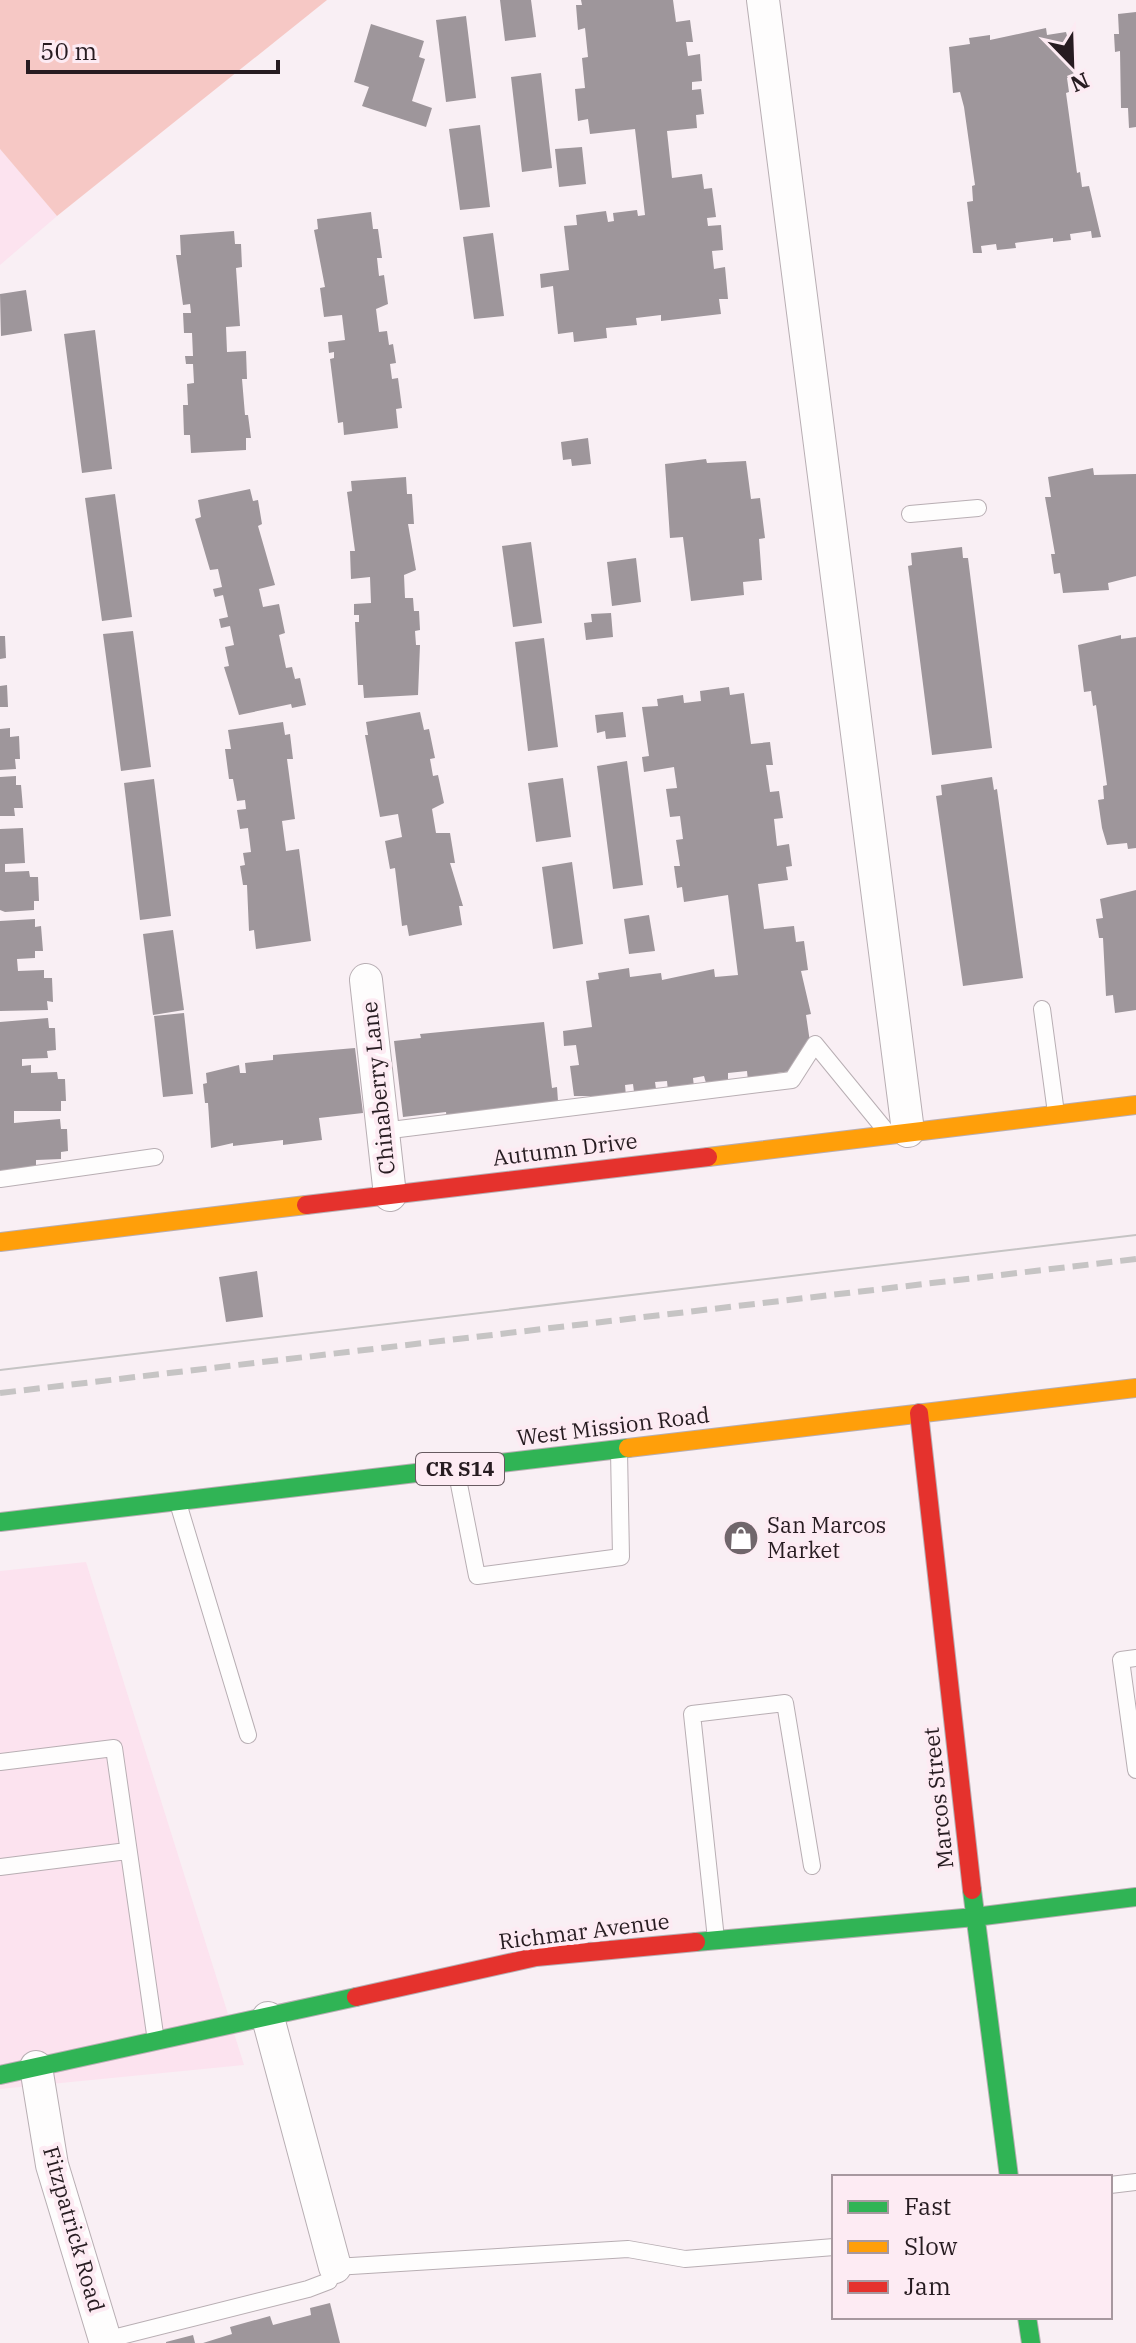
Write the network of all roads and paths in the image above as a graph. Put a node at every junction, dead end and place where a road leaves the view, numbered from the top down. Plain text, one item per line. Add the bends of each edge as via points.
1 (763, 0) edge
2 (978, 508) dead end
3 (910, 514) dead end
4 (366, 980) dead end
5 (1042, 1009) dead end
6 (1136, 1105) edge
7 (1056, 1114) junction
8 (383, 1131) junction
9 (898, 1132) junction
10 (155, 1157) dead end
11 (0, 1179) edge
12 (390, 1195) junction
13 (0, 1242) edge
14 (1136, 1388) edge
15 (919, 1413) junction
16 (619, 1449) junction
17 (456, 1469) junction
18 (178, 1502) junction
19 (0, 1522) edge
20 (1136, 1658) edge
21 (248, 1735) dead end
22 (0, 1762) edge
23 (1136, 1770) edge
24 (127, 1851) junction
25 (812, 1866) dead end
26 (0, 1867) edge
27 (1136, 1897) edge
28 (975, 1917) junction
29 (716, 1940) junction
30 (268, 2018) junction
31 (156, 2042) junction
32 (36, 2067) junction
33 (0, 2075) edge
34 (1009, 2175) edge
35 (1136, 2182) edge
36 (1112, 2185) edge
37 (832, 2247) edge
38 (335, 2267) junction
39 (1027, 2319) edge
40 (105, 2342) edge
41 (1031, 2343) edge

1 - 9 street
2 - 3 lane
4 - 8 street, Chinaberry Lane
5 - 7 lane
6 - 7 street, Autumn Drive
7 - 9 street, Autumn Drive
8 - 9 lane via 792,1080 815,1044
8 - 12 street, Chinaberry Lane
9 - 12 street, Autumn Drive
10 - 11 lane
12 - 13 street, Autumn Drive
14 - 15 street, West Mission Road / CR S14
15 - 16 street, West Mission Road / CR S14
15 - 28 street, Marcos Street
16 - 17 street, West Mission Road / CR S14
16 - 17 lane via 621,1557 477,1576
17 - 18 street, West Mission Road / CR S14
18 - 19 street, West Mission Road / CR S14
18 - 21 lane
20 - 23 lane via 1121,1660
22 - 24 lane via 114,1748
24 - 26 lane
24 - 31 lane
25 - 29 lane via 785,1703 692,1714
27 - 28 street, Richmar Avenue
28 - 29 street, Richmar Avenue
28 - 34 street, Marcos Street
29 - 30 street, Richmar Avenue via 536,1957
30 - 31 street, Richmar Avenue
30 - 38 street
31 - 32 street, Richmar Avenue
32 - 33 street, Richmar Avenue
32 - 40 street, Fitzpatrick Road via 52,2165
35 - 36 lane
37 - 38 lane via 685,2259 628,2249
38 - 40 lane via 329,2281 308,2289
39 - 41 street

